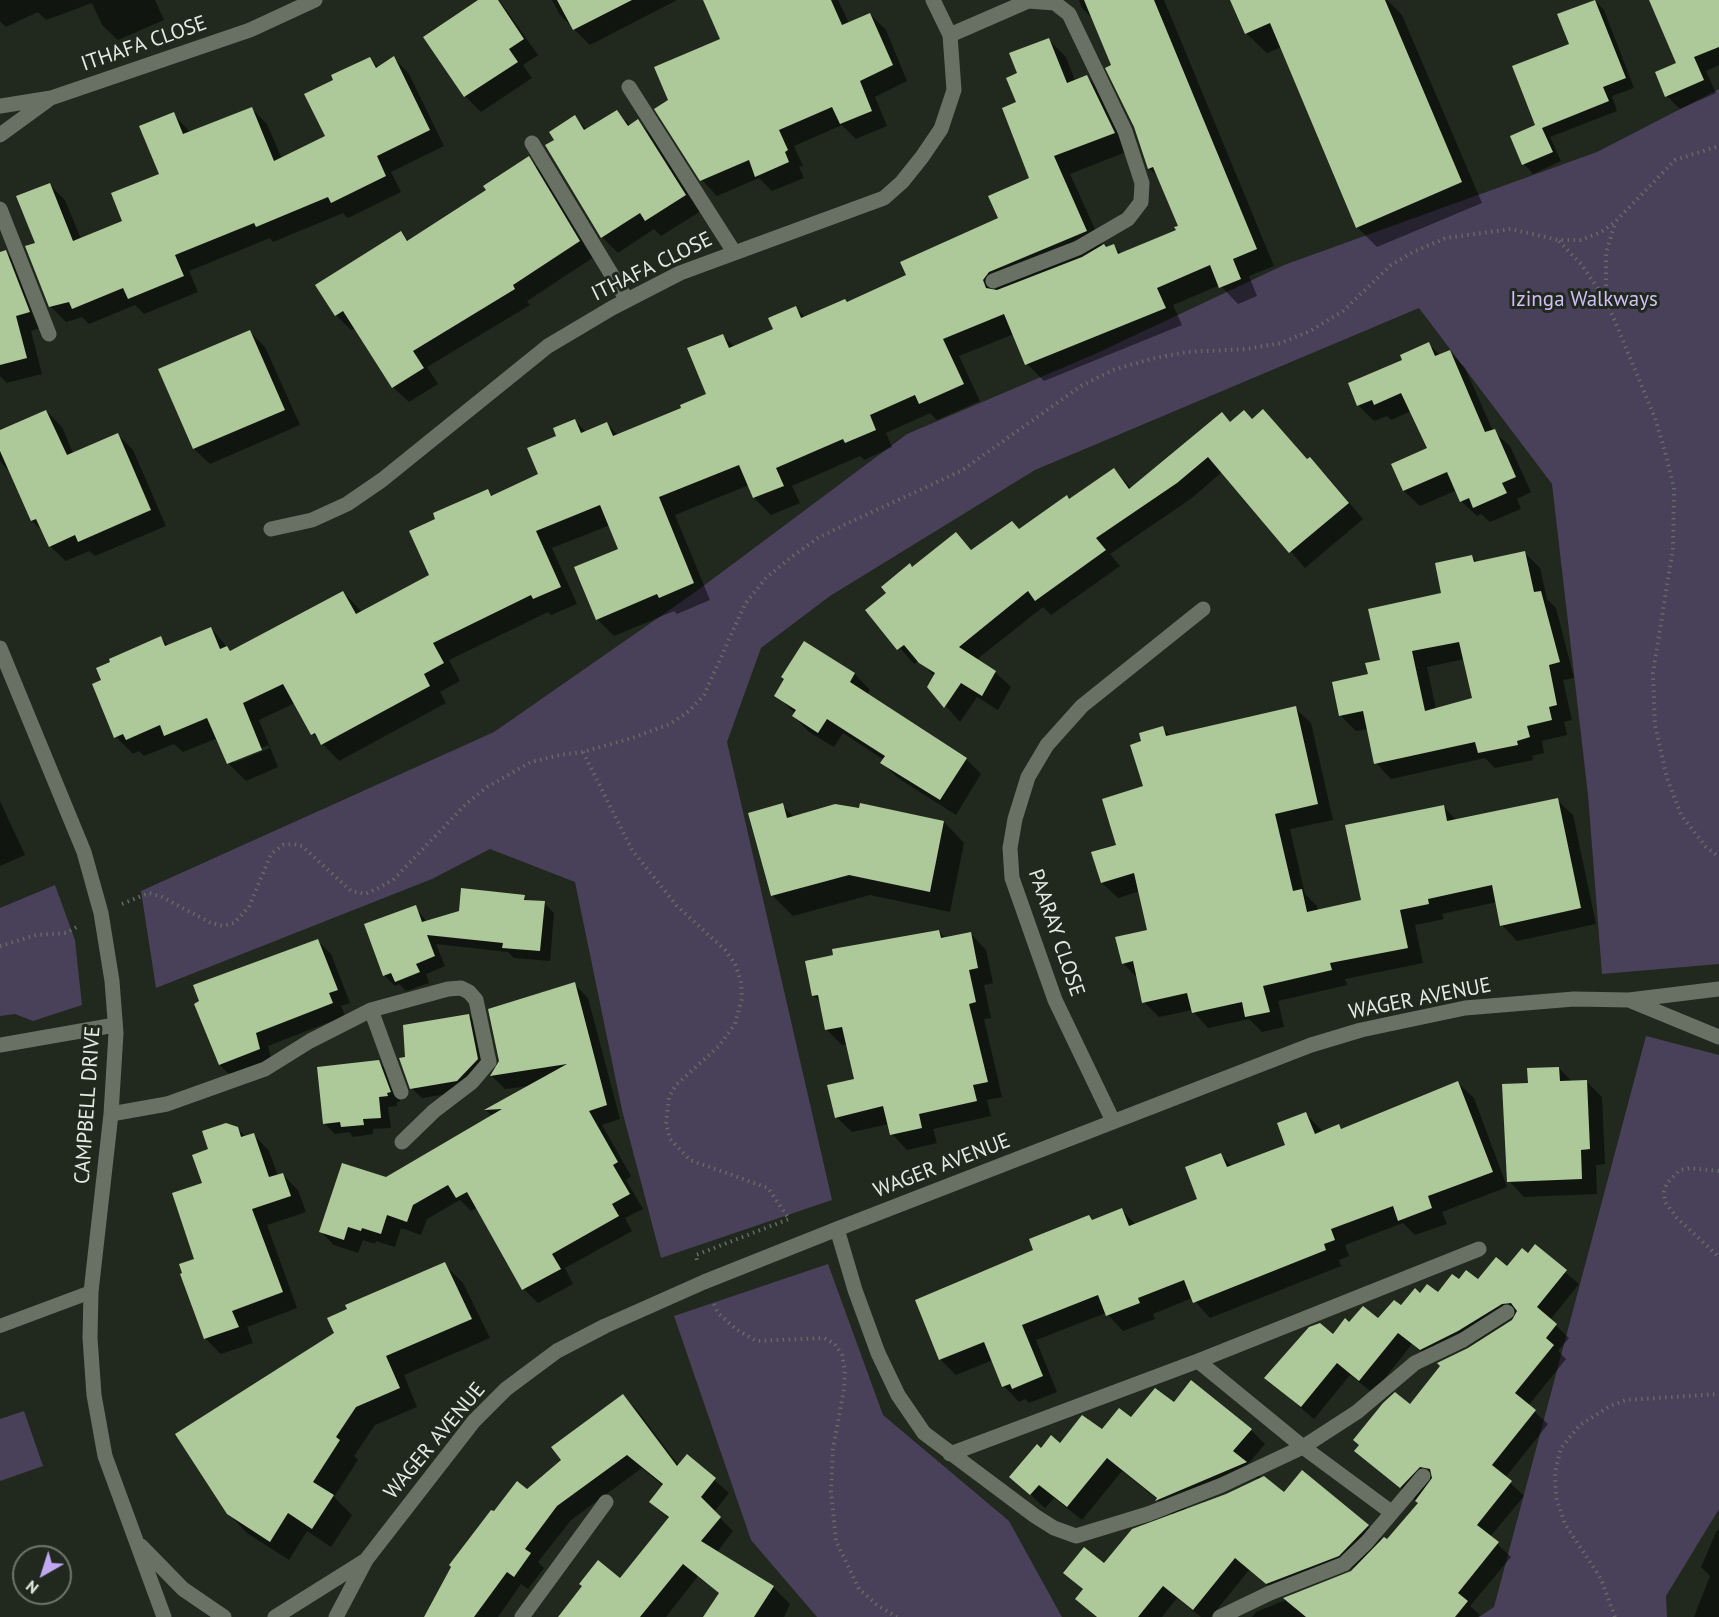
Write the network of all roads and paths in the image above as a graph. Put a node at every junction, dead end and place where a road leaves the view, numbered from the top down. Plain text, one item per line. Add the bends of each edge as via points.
1 (315, 0) edge
2 (933, 0) edge
3 (1028, 0) edge
4 (950, 35) junction
5 (629, 87) dead end
6 (51, 98) junction
7 (0, 106) edge
8 (0, 135) edge
9 (532, 142) dead end
10 (1719, 146) edge
11 (0, 209) edge
12 (1616, 222) junction
13 (1558, 240) junction
14 (734, 252) junction
15 (993, 281) dead end
16 (627, 300) junction
17 (1606, 300) junction
18 (49, 334) dead end
19 (271, 529) dead end
20 (1203, 609) dead end
21 (0, 648) edge
22 (583, 752) junction
23 (1719, 857) edge
24 (101, 913) junction
25 (0, 946) edge
26 (1719, 989) edge
27 (1629, 1000) junction
28 (371, 1010) junction
29 (115, 1025) junction
30 (1719, 1037) edge
31 (0, 1045) edge
32 (401, 1092) dead end
33 (111, 1114) junction
34 (1113, 1121) junction
35 (402, 1142) dead end
36 (1719, 1171) edge
37 (837, 1229) junction
38 (1479, 1249) dead end
39 (1719, 1257) edge
40 (704, 1282) junction
41 (91, 1292) junction
42 (1507, 1311) dead end
43 (0, 1326) edge
44 (1198, 1361) junction
45 (1719, 1394) edge
46 (1304, 1447) junction
47 (950, 1454) junction
48 (1423, 1476) dead end
49 (606, 1502) dead end
50 (1391, 1512) junction
51 (137, 1542) junction
52 (366, 1560) junction
53 (164, 1617) edge
54 (224, 1617) edge
55 (275, 1617) edge
56 (336, 1617) edge
57 (522, 1617) edge
58 (897, 1617) edge
59 (1220, 1617) edge
60 (1615, 1617) edge

1 - 6 street, ITHAFA CLOSE via 250,30
2 - 4 street, ITHAFA CLOSE
3 - 4 street
3 - 15 street via 1055,3 1069,14 1125,130 1142,183 1141,202 1128,219 1078,248
4 - 14 street, ITHAFA CLOSE via 954,90 941,129 902,182 884,198
5 - 14 street
6 - 7 street, ITHAFA CLOSE
6 - 8 street, ITHAFA CLOSE
9 - 16 street
10 - 12 path via 1675,160
11 - 18 street
12 - 13 path via 1581,240
12 - 17 path via 1606,253
13 - 17 path
13 - 22 path via 1511,229 1446,238 1392,265 1342,311 1281,343 1150,359 1113,370 1081,386 961,471 818,538 790,558 766,578 745,604 704,695 689,711 670,724
14 - 16 street, ITHAFA CLOSE
16 - 19 street, ITHAFA CLOSE via 548,346 365,492 312,520
17 - 23 path via 1655,418 1674,488 1673,548 1653,673 1655,725 1667,778 1681,814 1699,840
20 - 34 street, PAARAY CLOSE via 1082,706 1047,746 1028,777 1015,819 1010,849 1012,878 1056,1000
21 - 24 street, CAMPBELL DRIVE via 84,852
22 - 24 path via 531,762 487,787 393,880 364,894 351,891 302,846 293,843 271,854 249,907 234,923 211,923 148,893
22 - 40 path via 632,850 676,906 725,950 741,981 742,998 735,1024 719,1046 676,1085 669,1097 666,1124 670,1138 690,1160 768,1188 789,1219 696,1255
24 - 25 path via 66,933 36,935
24 - 29 street, CAMPBELL DRIVE
26 - 27 street, WAGER AVENUE
27 - 30 street, WAGER AVENUE
27 - 34 street, WAGER AVENUE via 1520,1002 1412,1017 1311,1045
28 - 32 street
28 - 33 street via 310,1041 265,1070 167,1104
28 - 35 street via 461,988 476,1000 489,1053 485,1070
29 - 31 street
29 - 33 street, CAMPBELL DRIVE
33 - 41 street, CAMPBELL DRIVE
34 - 37 street, WAGER AVENUE
36 - 39 path via 1680,1170 1664,1192 1665,1202 1677,1218
37 - 40 street, WAGER AVENUE
37 - 47 street via 855,1290 898,1395 924,1433
38 - 44 street
40 - 52 street, WAGER AVENUE via 557,1351 506,1389 474,1421
40 - 58 path via 718,1313 756,1341 824,1338 835,1344 842,1355 844,1389 833,1449 831,1491 836,1541 859,1589
41 - 43 lane
41 - 51 street, CAMPBELL DRIVE via 94,1395 105,1456
42 - 46 street via 1463,1340 1415,1363 1357,1412
44 - 46 street
44 - 47 street
45 - 60 path via 1618,1403 1580,1425 1561,1448 1555,1472 1556,1497 1565,1524 1601,1579
46 - 47 street via 1148,1514 1076,1536 1035,1516
46 - 50 street
48 - 50 street
49 - 57 street
50 - 59 street via 1344,1564
51 - 53 street, CAMPBELL DRIVE
51 - 54 street via 183,1589
52 - 55 street
52 - 56 street

